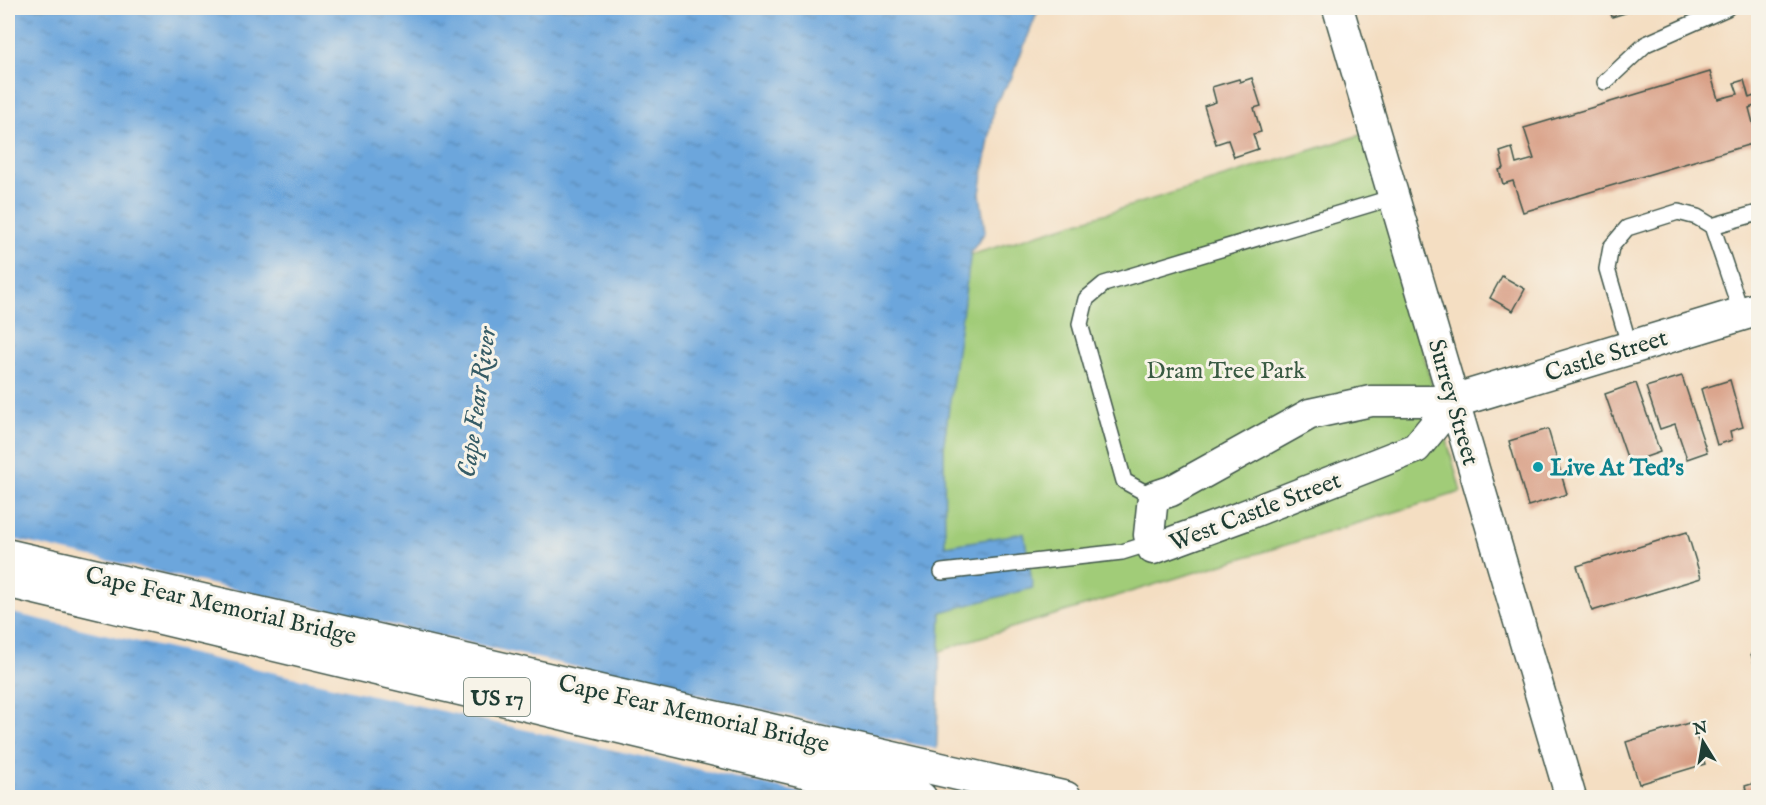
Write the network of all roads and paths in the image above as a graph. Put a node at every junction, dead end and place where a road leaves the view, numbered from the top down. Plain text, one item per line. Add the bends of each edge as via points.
1 (1338, 8) edge
2 (1727, 8) edge
3 (1605, 82) dead end
4 (1394, 197) junction
5 (1758, 213) edge
6 (1712, 226) junction
7 (1750, 312) edge
8 (1630, 348) junction
9 (1454, 401) junction
10 (1153, 498) junction
11 (1151, 543) junction
12 (8, 556) edge
13 (942, 572) dead end
14 (8, 580) edge
15 (920, 798) edge
16 (1065, 798) edge
17 (1571, 798) edge

1 - 4 street, Surrey Street
2 - 3 lane via 1646,44
4 - 9 street, Surrey Street
4 - 10 lane via 1104,284 1086,298 1080,324 1124,481
5 - 6 lane
6 - 7 lane
6 - 8 lane via 1678,212 1627,228 1611,247 1607,269
7 - 8 main road, Castle Street
8 - 9 main road, Castle Street
9 - 10 street, West Castle Street via 1371,401 1310,414
9 - 11 street, West Castle Street via 1416,448 1153,549
9 - 17 street, Surrey Street
10 - 11 street, West Castle Street
11 - 13 lane via 1122,552
12 - 16 main road, Cape Fear Memorial Bridge / US 17
14 - 15 main road, Cape Fear Memorial Bridge / US 17

